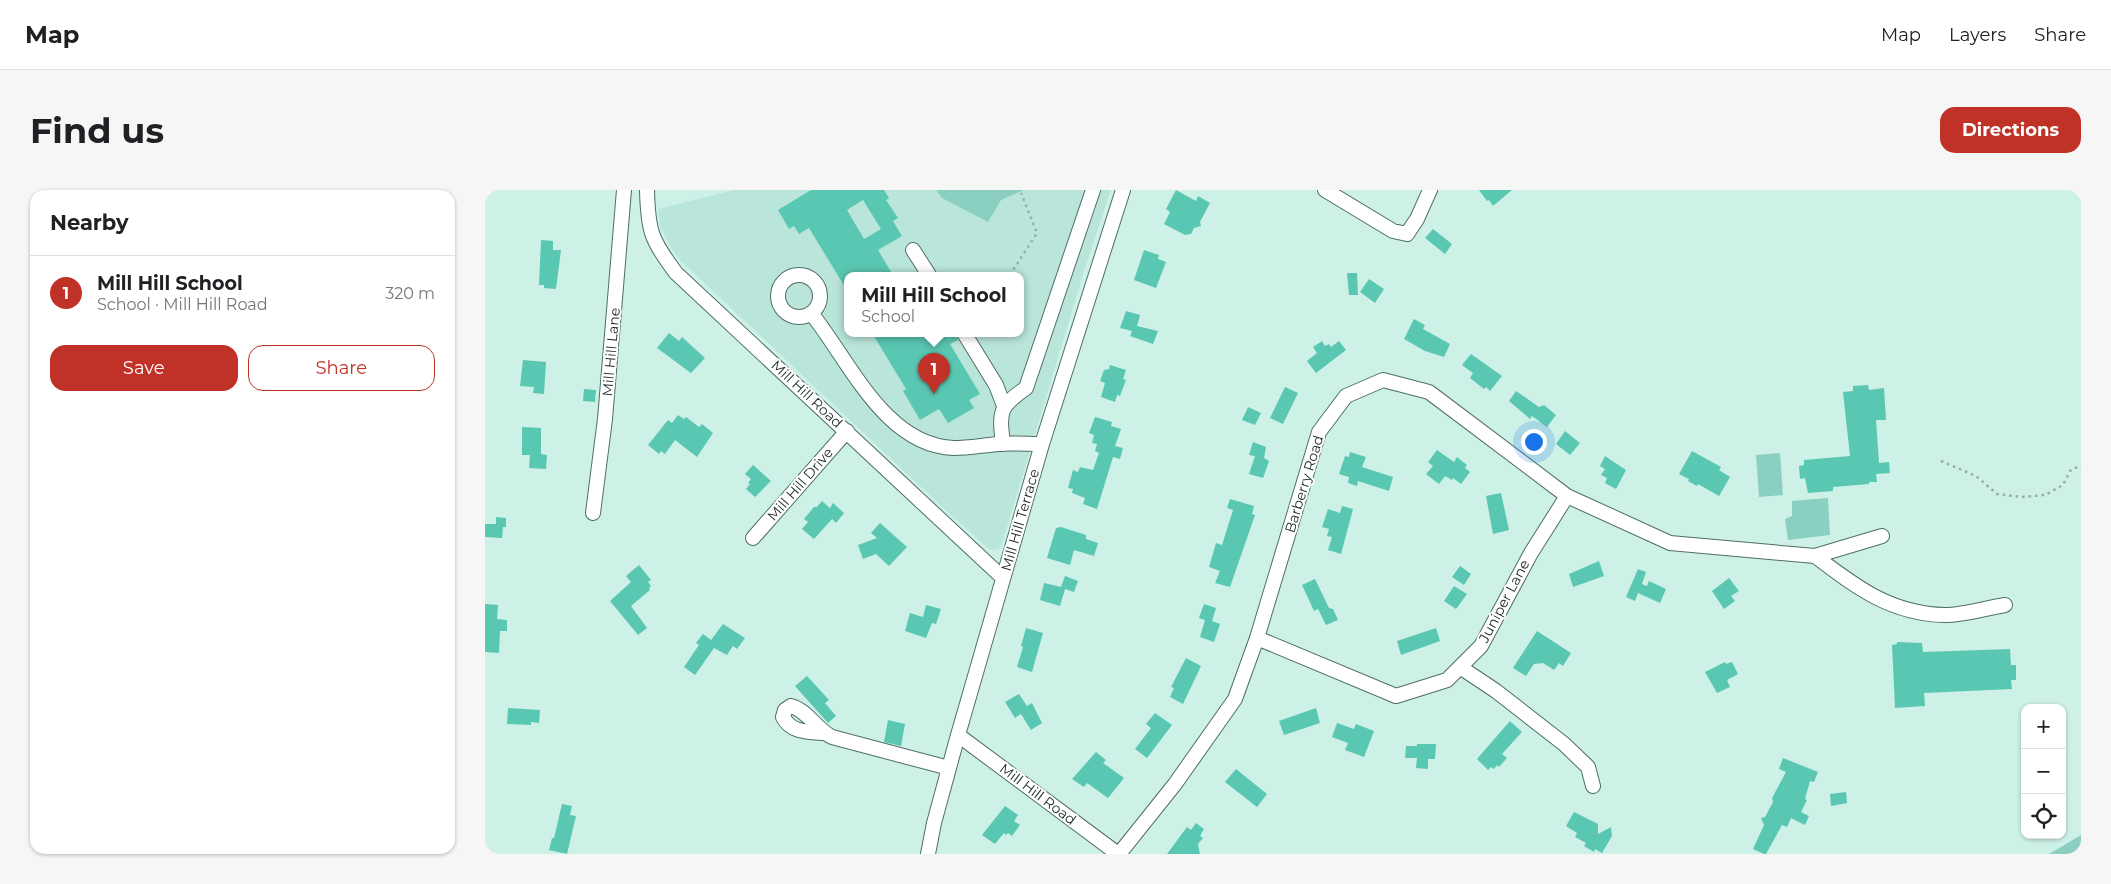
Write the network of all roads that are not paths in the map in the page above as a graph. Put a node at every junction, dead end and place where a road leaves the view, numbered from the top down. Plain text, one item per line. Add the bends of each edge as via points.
1 (624, 190) edge
2 (647, 190) edge
3 (1093, 190) edge
4 (1123, 190) edge
5 (1325, 190) edge
6 (1430, 190) edge
7 (913, 250) dead end
8 (927, 272) edge
9 (811, 314) dead end
10 (965, 337) edge
11 (1004, 406) junction
12 (847, 431) junction
13 (1003, 444) junction
14 (1042, 444) junction
15 (1567, 496) junction
16 (593, 513) dead end
17 (1882, 536) dead end
18 (753, 538) dead end
19 (1815, 556) junction
20 (1003, 578) junction
21 (2005, 604) dead end
22 (1257, 638) junction
23 (1460, 667) junction
24 (824, 733) dead end
25 (958, 735) junction
26 (949, 768) junction
27 (1593, 786) dead end
28 (928, 854) edge
29 (1118, 854) edge

1 - 16 street, Mill Hill Lane via 605,419
2 - 12 street, Mill Hill Road via 649,231 675,273
3 - 11 street via 1026,388
4 - 14 street, Mill Hill Terrace
5 - 6 street via 1393,231 1407,234
7 - 8 street
9 - 13 street via 895,425 926,442 952,448
10 - 11 street
11 - 13 street via 1001,412
12 - 18 street, Mill Hill Drive
12 - 20 street, Mill Hill Road
13 - 14 street
14 - 20 street, Mill Hill Terrace
15 - 19 street, Barberry Road via 1670,542
15 - 22 street, Barberry Road via 1429,392 1383,380 1346,396 1319,432
15 - 23 street, Juniper Lane via 1531,553 1481,646
17 - 19 street
19 - 21 street via 1859,589 1910,612 1946,615
20 - 25 street, Mill Hill Terrace
22 - 23 street, Juniper Lane via 1396,696 1447,680
22 - 29 street, Barberry Road via 1235,699 1175,784
23 - 27 street via 1565,744 1588,767
24 - 26 street via 849,743
25 - 26 street, Mill Hill Terrace
25 - 29 street, Mill Hill Road
26 - 28 street, Mill Hill Terrace

